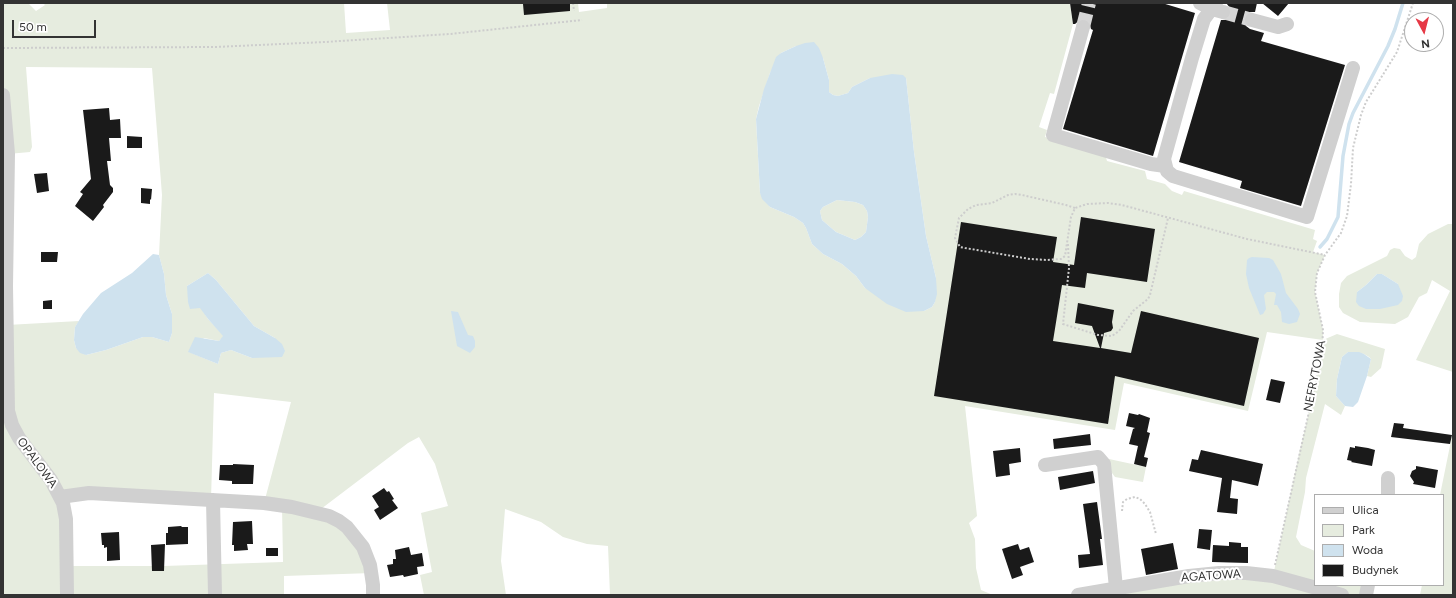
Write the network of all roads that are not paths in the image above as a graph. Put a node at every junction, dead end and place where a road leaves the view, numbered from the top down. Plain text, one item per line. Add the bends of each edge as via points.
1 (1213, 7) edge
2 (1252, 20) tunnel mouth
3 (1287, 24) dead end
4 (1083, 27) tunnel mouth
5 (1353, 68) dead end
6 (3, 95) edge
7 (1164, 166) junction
8 (5, 286) edge
9 (1045, 465) dead end
10 (1388, 478) dead end
11 (1388, 494) edge
12 (60, 497) junction
13 (213, 500) junction
14 (1116, 588) junction
15 (67, 595) edge
16 (215, 595) edge
17 (373, 595) edge
18 (1078, 595) edge
19 (1342, 595) edge

1 - 7 street via 1204,19
2 - 3 street via 1278,27
4 - 7 street via 1054,135
5 - 7 street via 1307,217 1178,178 1169,174
6 - 8 street, OPALOWA via 8,154
8 - 12 street, OPALOWA via 10,418 19,438 51,480
9 - 14 street via 1098,457 1104,464
10 - 11 street
12 - 13 street via 89,493
12 - 15 street, OPALOWA via 66,511
13 - 16 street
13 - 17 street via 292,507 339,521 356,537 368,556
14 - 18 street, AGATOWA
14 - 19 street, AGATOWA via 1203,574 1246,573 1273,576

